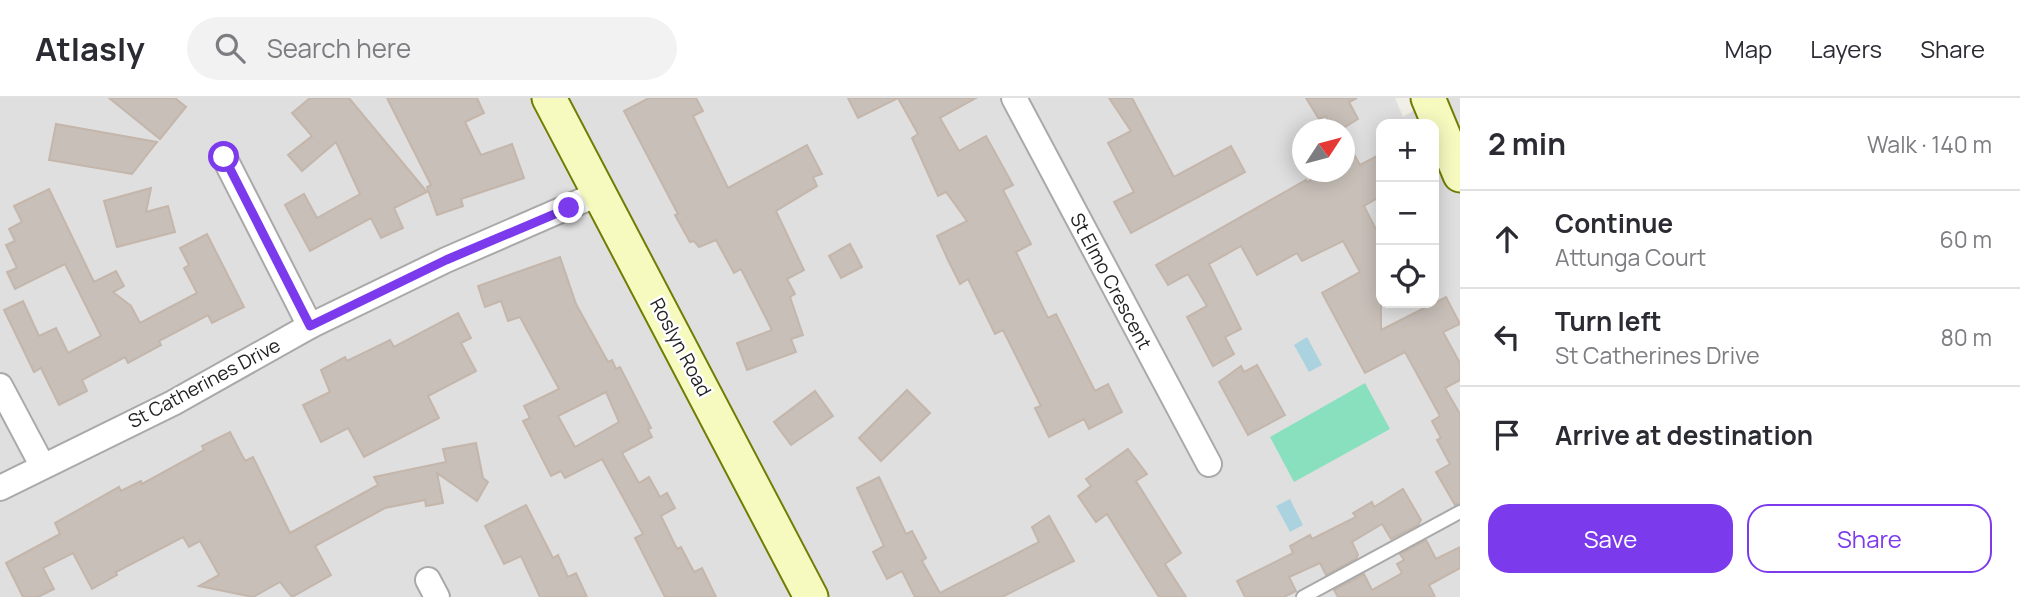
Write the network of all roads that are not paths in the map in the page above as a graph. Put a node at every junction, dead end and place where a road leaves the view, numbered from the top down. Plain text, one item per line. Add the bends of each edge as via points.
1 (550, 98) edge
2 (1014, 98) edge
3 (1429, 98) edge
4 (224, 157) dead end
5 (1460, 175) edge
6 (600, 193) junction
7 (310, 326) junction
8 (0, 386) edge
9 (1209, 464) dead end
10 (42, 465) junction
11 (0, 488) edge
12 (1460, 512) edge
13 (811, 597) edge
14 (1303, 597) edge

1 - 6 street, Roslyn Road
2 - 9 street, St Elmo Crescent
3 - 5 street
4 - 7 street
6 - 7 street, St Catherines Drive
6 - 13 street, Roslyn Road
7 - 10 street, St Catherines Drive via 173,403
8 - 10 street
10 - 11 street, St Catherines Drive
12 - 14 lane

